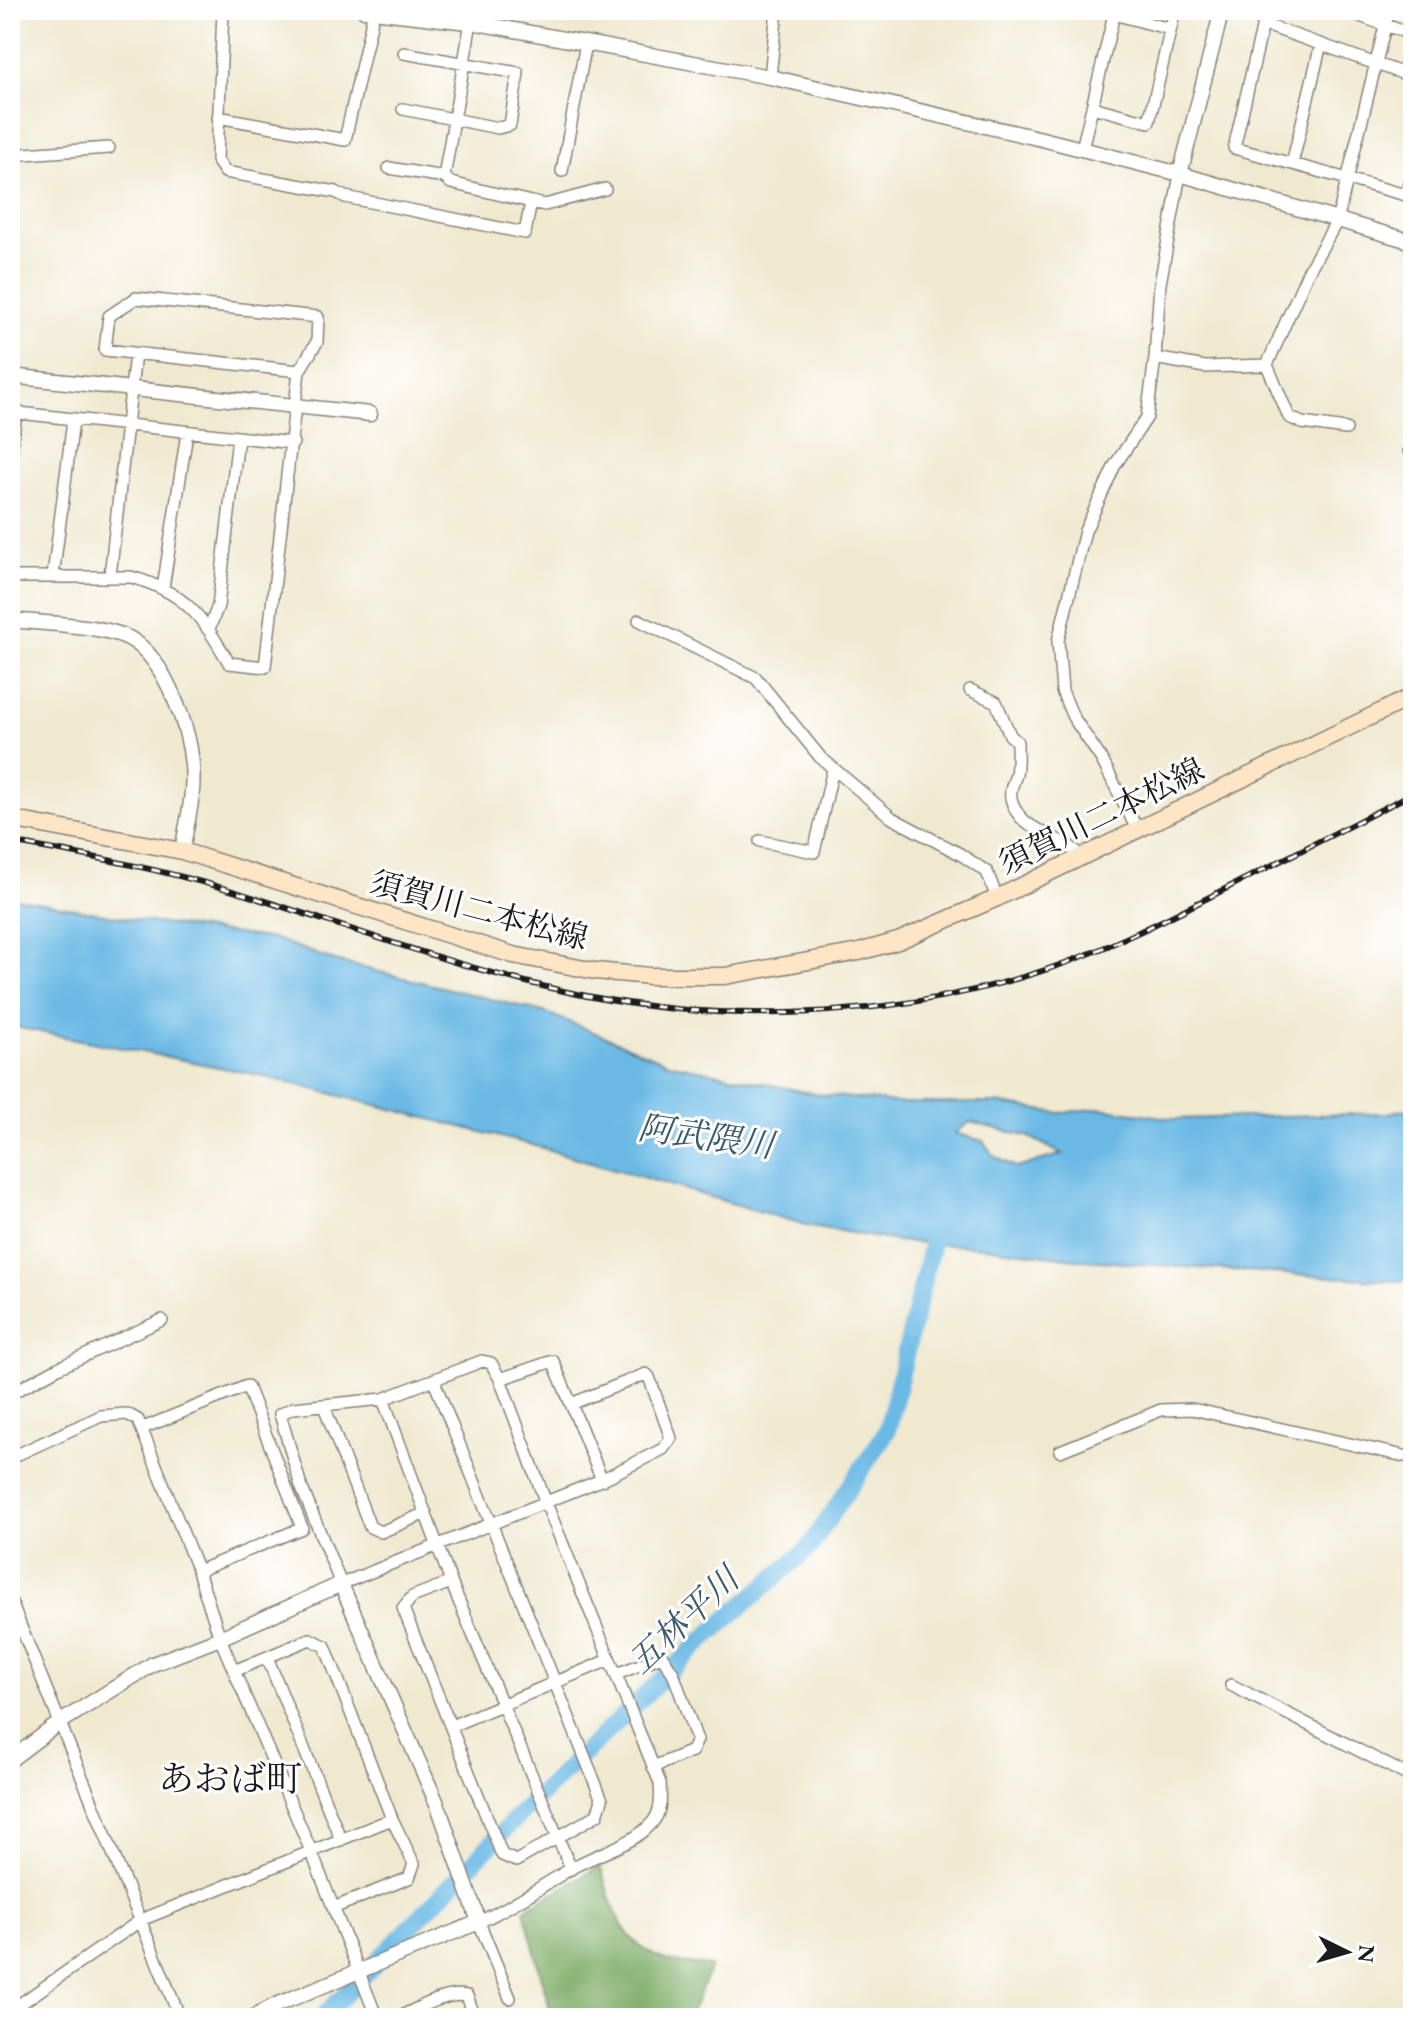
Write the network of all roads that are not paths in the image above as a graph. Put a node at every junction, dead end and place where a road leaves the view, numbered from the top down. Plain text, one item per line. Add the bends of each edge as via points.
1 (223, 10) edge
2 (364, 10) edge
3 (777, 10) edge
4 (1175, 10) edge
5 (1222, 10) edge
6 (1343, 10) edge
7 (1389, 10) edge
8 (374, 11) edge
9 (475, 18) edge
10 (1385, 25) junction
11 (1170, 29) junction
12 (1413, 35) edge
13 (586, 43) junction
14 (1321, 44) junction
15 (404, 53) dead end
16 (1376, 63) junction
17 (464, 64) junction
18 (770, 77) junction
19 (1413, 77) edge
20 (1092, 107) junction
21 (403, 109) dead end
22 (218, 117) junction
23 (454, 120) junction
24 (109, 148) dead end
25 (1082, 149) junction
26 (10, 155) edge
27 (1292, 164) junction
28 (1413, 167) edge
29 (389, 168) dead end
30 (562, 171) dead end
31 (1180, 174) junction
32 (444, 177) junction
33 (1347, 179) junction
34 (605, 189) dead end
35 (1410, 196) edge
36 (531, 202) junction
37 (1337, 221) junction
38 (1413, 242) edge
39 (135, 354) junction
40 (1155, 358) junction
41 (1267, 365) junction
42 (299, 371) junction
43 (10, 376) edge
44 (132, 389) junction
45 (294, 406) junction
46 (13, 413) edge
47 (370, 414) dead end
48 (73, 421) junction
49 (129, 426) junction
50 (1346, 429) dead end
51 (187, 433) junction
52 (238, 438) junction
53 (293, 443) junction
54 (10, 462) edge
55 (53, 576) junction
56 (110, 576) junction
57 (10, 577) edge
58 (163, 588) junction
59 (10, 620) edge
60 (639, 620) dead end
61 (209, 629) junction
62 (970, 690) dead end
63 (1413, 696) edge
64 (833, 769) junction
65 (10, 819) edge
66 (1137, 829) junction
67 (760, 841) dead end
68 (182, 851) junction
69 (1081, 856) junction
70 (997, 898) junction
71 (14, 1304) dead end
72 (162, 1320) dead end
73 (500, 1379) junction
74 (434, 1381) junction
75 (11, 1393) edge
76 (383, 1399) junction
77 (571, 1404) junction
78 (324, 1406) junction
79 (143, 1428) junction
80 (1060, 1451) dead end
81 (10, 1458) edge
82 (1413, 1458) edge
83 (602, 1480) junction
84 (546, 1503) junction
85 (426, 1513) junction
86 (491, 1525) junction
87 (438, 1547) junction
88 (198, 1571) junction
89 (451, 1582) junction
90 (341, 1584) junction
91 (10, 1600) edge
92 (220, 1638) junction
93 (267, 1657) junction
94 (609, 1660) junction
95 (234, 1671) junction
96 (617, 1674) junction
97 (556, 1684) junction
98 (1231, 1685) dead end
99 (502, 1704) junction
100 (59, 1723) junction
101 (451, 1726) junction
102 (10, 1760) edge
103 (653, 1767) junction
104 (1413, 1778) edge
105 (392, 1819) junction
106 (559, 1838) junction
107 (341, 1840) junction
108 (311, 1851) junction
109 (571, 1869) junction
110 (333, 1908) junction
111 (141, 1920) junction
112 (479, 1922) junction
113 (358, 1970) junction
114 (510, 1998) dead end
115 (10, 2011) edge
116 (180, 2018) edge
117 (252, 2018) edge
118 (377, 2018) edge
119 (397, 2018) edge
120 (475, 2018) edge

1 - 22 street
2 - 8 street
3 - 18 street
4 - 11 street
5 - 31 street
6 - 10 street
7 - 10 street
8 - 9 street
8 - 22 street via 345,140
9 - 13 street
9 - 17 street
10 - 12 street
10 - 16 street
11 - 20 street via 1114,14
11 - 20 street via 1149,122
13 - 18 street
13 - 30 street
14 - 16 street
14 - 27 street
14 - 27 street via 1263,24 1234,148
15 - 17 street
16 - 19 street
16 - 33 street
17 - 23 street
17 - 23 street via 518,73 510,125 498,128
18 - 25 street
20 - 25 street
21 - 23 street
22 - 36 street via 217,160 225,172 525,233
23 - 32 street
24 - 26 street
25 - 31 street
27 - 33 street
28 - 35 street
29 - 32 street
31 - 37 street
31 - 40 street via 1160,284
32 - 36 street
33 - 35 street
33 - 37 street
34 - 36 street via 545,205
37 - 38 street
37 - 41 street
39 - 42 street
39 - 42 street via 105,350 109,316 136,298 318,317 317,342
39 - 44 street
40 - 41 street via 1205,367
40 - 66 street via 1147,417 1115,465 1085,531 1058,641 1062,691
41 - 50 street via 1289,417
42 - 45 street
43 - 44 street
44 - 45 street
44 - 49 street
45 - 47 street
45 - 53 street
46 - 48 street
46 - 54 street
48 - 49 street
48 - 55 street
49 - 51 street
49 - 56 street
51 - 52 street
51 - 58 street
52 - 53 street
52 - 61 street via 218,606
53 - 61 street via 265,667 229,663
55 - 56 street
55 - 57 street
56 - 58 street
58 - 61 street via 194,610
59 - 68 street via 112,632 131,639 151,657 172,697 192,766
60 - 64 street via 756,678
62 - 69 street via 996,702 1017,742 1011,801 1027,825 1072,845
63 - 66 main road, 須賀川二本松線
64 - 67 street via 814,852
64 - 70 street via 892,818 987,872
65 - 68 main road, 須賀川二本松線
66 - 69 main road, 須賀川二本松線
68 - 70 main road, 須賀川二本松線 via 513,955 650,976 725,976 859,952
69 - 70 main road, 須賀川二本松線
71 - 75 street
72 - 75 street
73 - 74 street via 487,1360
73 - 77 street via 553,1361
73 - 84 street
74 - 76 street
74 - 86 street
76 - 78 street
76 - 85 street
77 - 83 street
77 - 83 street via 641,1374 649,1377 671,1438 663,1449
78 - 85 street via 370,1527 381,1532
78 - 90 street via 287,1409 280,1418
79 - 81 street via 127,1414 110,1414
79 - 88 street
79 - 88 street via 247,1386 302,1528
80 - 82 street via 1161,1410 1192,1409
83 - 84 street
84 - 86 street
84 - 94 street
85 - 87 street
86 - 87 street
86 - 97 street
87 - 89 street
87 - 90 street
88 - 92 street
89 - 99 street
89 - 101 street via 412,1597 403,1608
90 - 92 street
90 - 112 street via 438,1806
91 - 100 street
92 - 95 street
92 - 100 street via 153,1664
93 - 95 street
93 - 105 street via 310,1639 325,1646
93 - 107 street
94 - 96 street
94 - 97 street
95 - 108 street
96 - 103 street
96 - 103 street via 662,1656 673,1673 697,1740 692,1751
97 - 99 street
97 - 106 street via 602,1800 597,1815
98 - 104 street
99 - 101 street
99 - 106 street
100 - 102 street
100 - 111 street
101 - 106 street via 502,1855 516,1861
103 - 109 street via 661,1796 653,1821 627,1841
105 - 107 street
105 - 110 street via 414,1864 412,1874
106 - 109 street
107 - 108 street
108 - 110 street
108 - 111 street
109 - 112 street
110 - 113 street
111 - 115 street
111 - 116 street
112 - 113 street
112 - 114 street
113 - 117 street
113 - 118 street
119 - 120 street via 460,1994 467,1996

